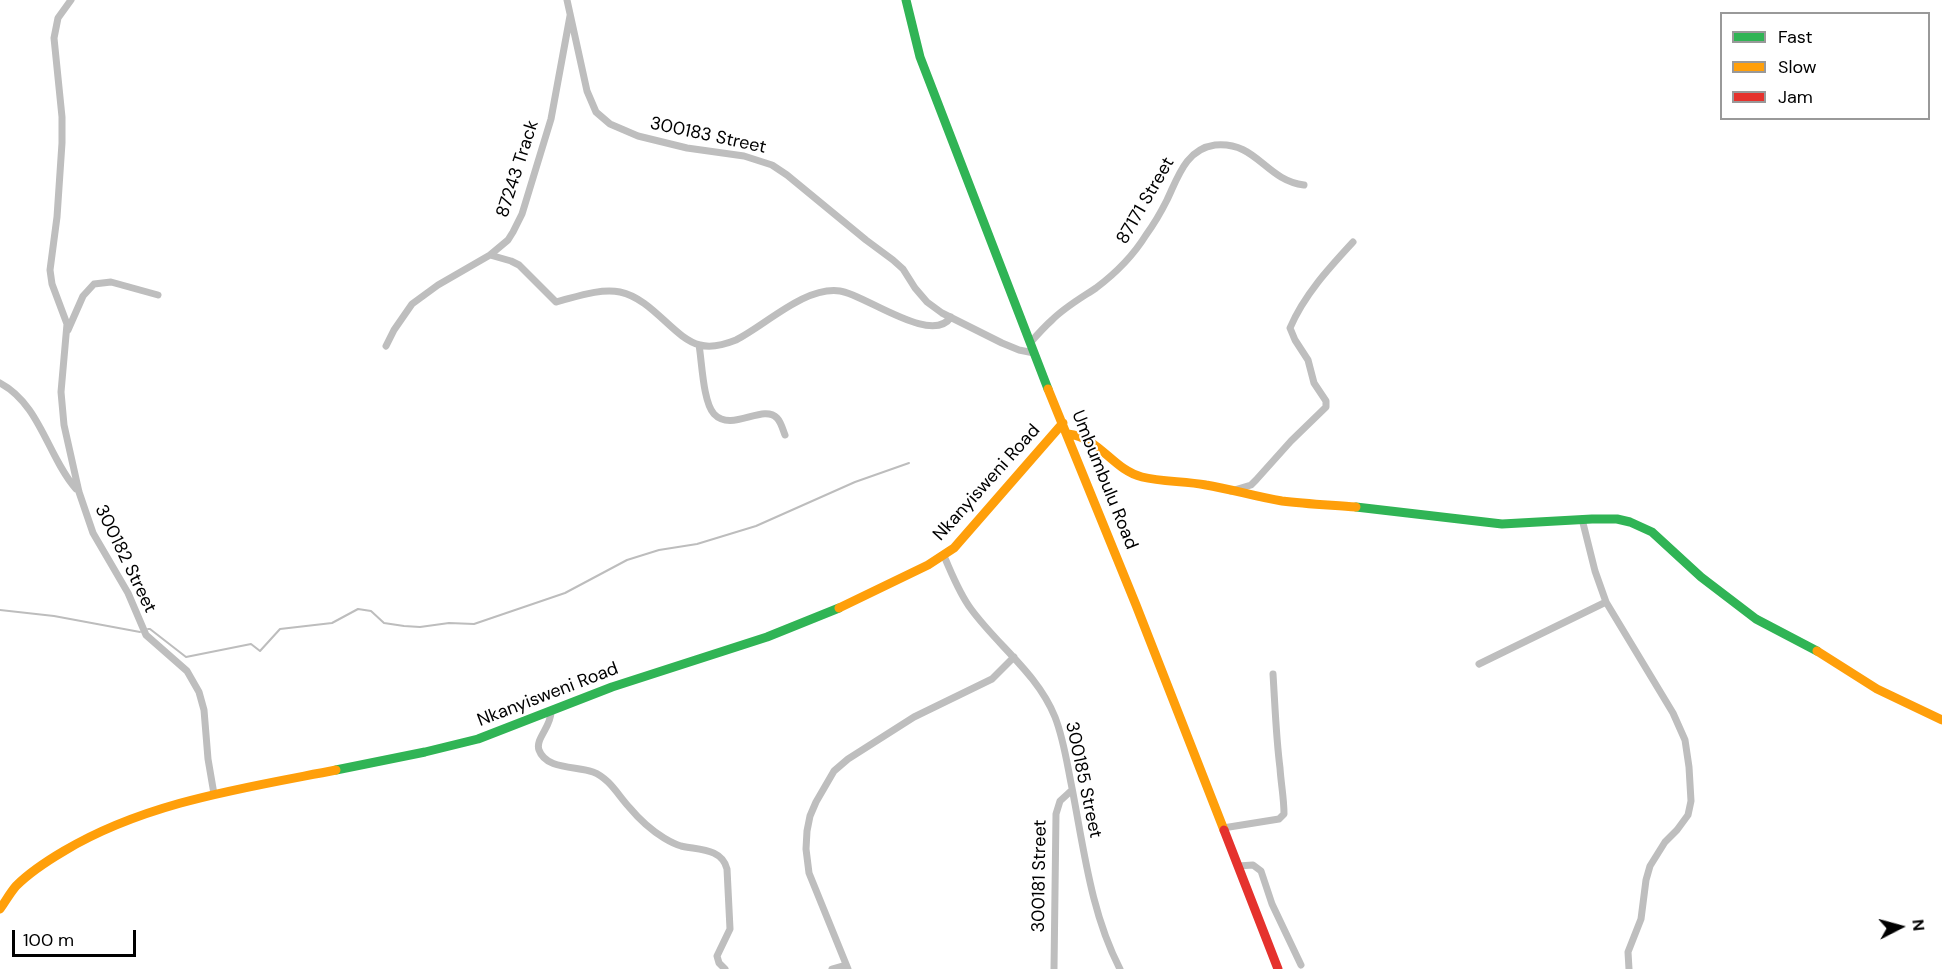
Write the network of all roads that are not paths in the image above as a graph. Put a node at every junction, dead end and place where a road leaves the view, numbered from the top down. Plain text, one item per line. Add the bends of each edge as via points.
1 (71, 0) edge
2 (567, 0) edge
3 (906, 0) edge
4 (570, 14) junction
5 (1304, 185) dead end
6 (1353, 242) dead end
7 (489, 255) junction
8 (158, 295) dead end
9 (951, 317) junction
10 (68, 332) junction
11 (699, 345) junction
12 (386, 346) dead end
13 (1032, 348) junction
14 (0, 383) edge
15 (1063, 423) junction
16 (785, 435) dead end
17 (1068, 435) junction
18 (1230, 491) junction
19 (79, 492) junction
20 (1582, 519) junction
21 (944, 556) junction
22 (1606, 603) junction
23 (1014, 657) junction
24 (1479, 664) dead end
25 (1273, 674) dead end
26 (550, 711) junction
27 (1942, 720) edge
28 (1072, 790) junction
29 (214, 794) junction
30 (1222, 828) junction
31 (1238, 866) junction
32 (0, 909) edge
33 (1301, 965) dead end
34 (847, 967) edge
35 (725, 969) edge
36 (832, 969) edge
37 (1054, 969) edge
38 (1120, 969) edge
39 (1278, 969) edge
40 (1629, 969) edge

1 - 10 street, 300182 Street via 58,18 54,38 62,143 50,270
2 - 4 street, 300183 Street
3 - 13 street, Umbumbulu Road via 920,57
4 - 7 street, 87243 Track via 551,119 522,214 508,240
4 - 9 street, 300183 Street via 587,91 596,112 610,124 638,136 744,156 780,169 893,260 927,302
5 - 13 street, 87171 Street via 1286,180 1243,148 1216,145 1199,151 1184,164 1135,253 1052,319
6 - 18 street via 1317,283 1290,328 1308,360 1326,407 1251,485
7 - 11 street via 519,265 556,302 607,291 622,292 648,305
7 - 12 street, 87243 Track via 412,304
8 - 10 street via 111,282 94,284 83,296
9 - 11 street via 938,325 913,323 841,291 828,291 800,301 736,340
9 - 13 street via 1011,347
10 - 19 street, 300182 Street via 62,405
11 - 16 street via 713,413 732,421 773,415
13 - 15 street, Umbumbulu Road
14 - 19 street via 20,397
15 - 17 street, Umbumbulu Road
15 - 21 street, Nkanyisweni Road via 968,535
17 - 18 street via 1089,440 1132,474
17 - 30 street, Umbumbulu Road
18 - 20 street via 1283,501 1502,524
19 - 29 street, 300182 Street via 93,533 128,593 142,629 187,672 199,692
20 - 22 street
20 - 27 street via 1617,519 1646,528 1756,620 1824,655 1877,689
21 - 23 street, 300185 Street via 971,610
21 - 26 street, Nkanyisweni Road via 814,619
22 - 24 street
22 - 40 street via 1673,713 1685,740 1691,786 1688,815 1650,866 1641,919 1628,952
23 - 28 street, 300185 Street via 1035,681 1052,710
23 - 34 street via 992,679 914,717 848,759 834,771 816,802 807,831 809,873
25 - 30 street via 1284,814 1279,819
26 - 29 street, Nkanyisweni Road via 460,744
26 - 35 street via 549,724 538,748 543,756 560,765 594,772 659,834 676,845 710,851 724,861 730,929 717,956
28 - 37 street, 300181 Street via 1060,801 1056,814
28 - 38 street, 300185 Street via 1096,908
29 - 32 street, Nkanyisweni Road via 113,825 66,848 15,887
30 - 31 street, Umbumbulu Road
31 - 33 street via 1253,864 1261,871
31 - 39 street, Umbumbulu Road
34 - 36 street

